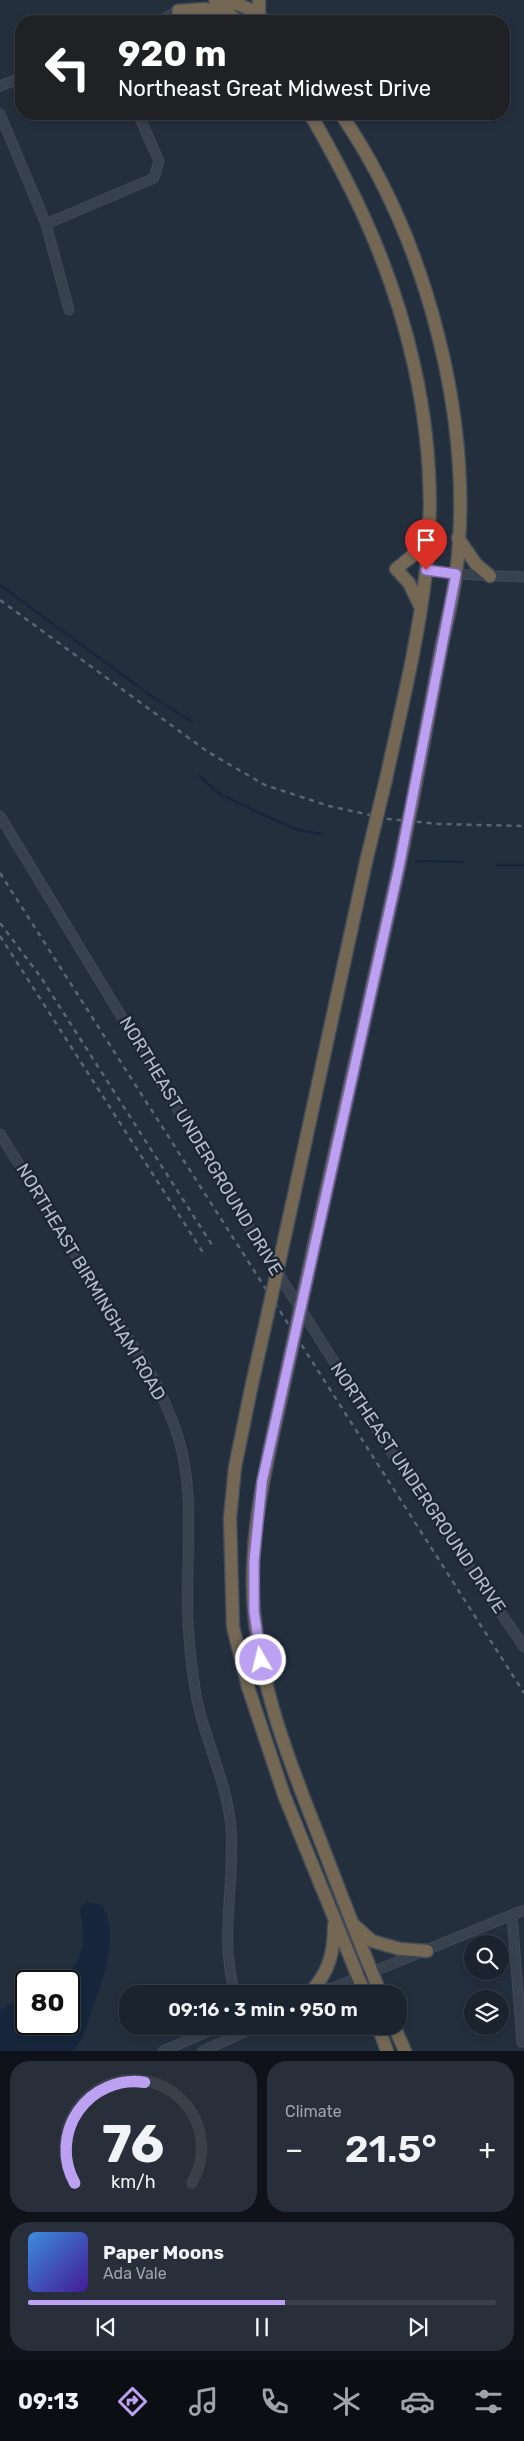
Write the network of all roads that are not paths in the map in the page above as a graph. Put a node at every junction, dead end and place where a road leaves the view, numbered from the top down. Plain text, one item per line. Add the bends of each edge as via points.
1 (205, 0) edge
2 (215, 0) edge
3 (245, 0) edge
4 (181, 6) edge
5 (227, 6) edge
6 (261, 11) edge
7 (168, 15) edge
8 (15, 80) edge
9 (0, 86) edge
10 (0, 114) edge
11 (141, 120) edge
12 (313, 120) edge
13 (344, 120) edge
14 (46, 224) junction
15 (69, 310) dead end
16 (428, 538) junction
17 (458, 538) junction
18 (426, 570) junction
19 (456, 574) junction
20 (490, 576) junction
21 (524, 577) edge
22 (421, 607) junction
23 (0, 816) edge
24 (0, 1134) edge
25 (524, 1648) edge
26 (524, 1910) edge
27 (512, 1915) junction
28 (334, 1917) junction
29 (352, 1924) junction
30 (427, 1951) junction
31 (372, 1973) junction
32 (358, 1978) junction
33 (233, 1985) edge
34 (316, 1985) edge
35 (340, 1985) edge
36 (361, 1985) edge
37 (377, 1985) edge
38 (199, 2035) edge
39 (234, 2035) edge
40 (381, 2035) edge
41 (398, 2035) edge
42 (522, 2042) dead end
43 (163, 2051) edge
44 (203, 2051) edge
45 (387, 2051) edge
46 (405, 2051) edge

1 - 4 highway
2 - 5 highway
3 - 6 highway
4 - 5 highway via 204,9
4 - 7 street
5 - 6 highway
8 - 9 street
10 - 14 street
11 - 14 street via 160,161 154,178
12 - 16 highway via 372,233 402,316 425,430
13 - 17 highway via 387,194 415,261 433,317 453,417 459,491
14 - 15 street
16 - 18 highway
16 - 22 highway via 396,569 417,595
17 - 19 highway
17 - 20 highway via 476,564
18 - 19 street
18 - 22 highway
19 - 20 street
19 - 29 highway, bridge via 399,867 262,1482 254,1545 254,1611 264,1676 285,1750
20 - 21 street
22 - 28 highway, bridge via 415,647 252,1384 235,1467 230,1518 232,1627 284,1795
23 - 25 street, NORTHEAST UNDERGROUND DRIVE via 253,1234 394,1456
24 - 33 street, NORTHEAST BIRMINGHAM ROAD via 151,1374 179,1441 189,1511 188,1621 194,1684 231,1825 233,1857 226,1936
26 - 27 street
27 - 30 street
27 - 42 street
28 - 32 highway
28 - 34 highway via 334,1948 324,1976
29 - 30 highway via 372,1941 400,1949
29 - 31 highway
30 - 31 street
31 - 32 street
31 - 37 highway
32 - 35 street
32 - 36 highway
38 - 43 street
39 - 44 street
40 - 45 highway
41 - 46 highway

